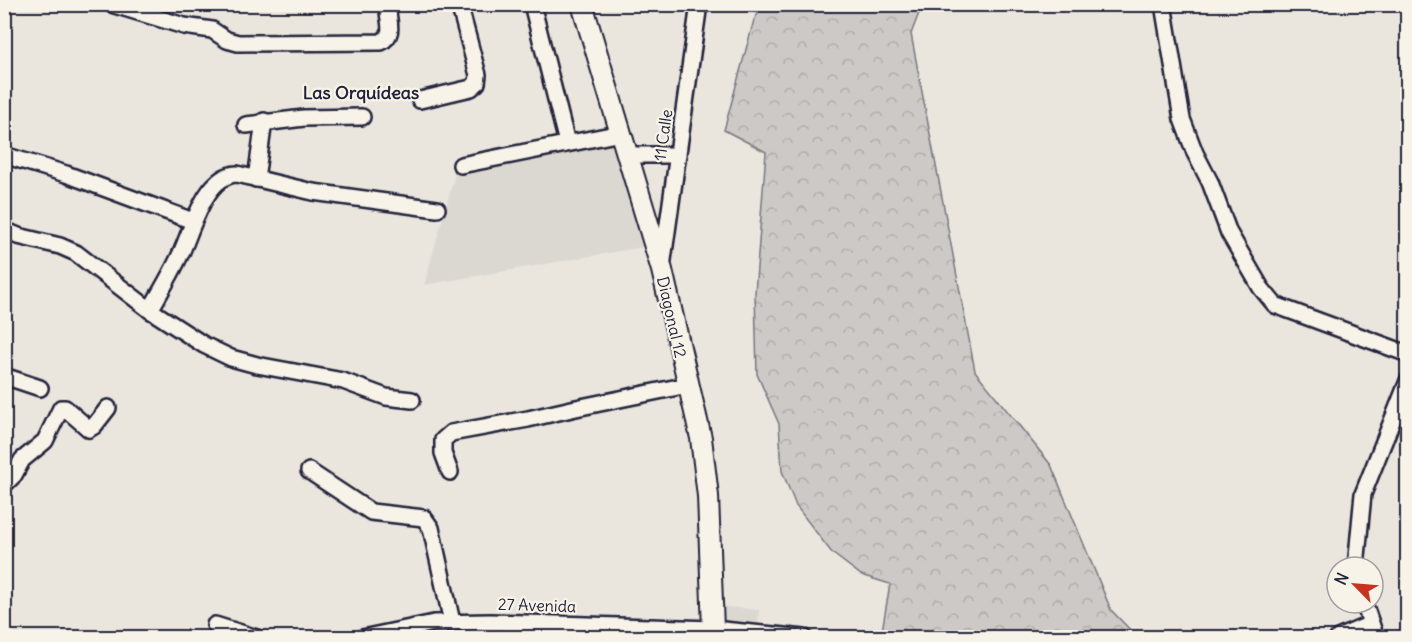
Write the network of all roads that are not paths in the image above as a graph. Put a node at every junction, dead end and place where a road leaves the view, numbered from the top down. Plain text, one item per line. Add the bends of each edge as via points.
1 (111, 4) edge
2 (388, 4) edge
3 (459, 4) edge
4 (532, 4) edge
5 (582, 4) edge
6 (699, 4) edge
7 (1163, 4) edge
8 (420, 100) dead end
9 (362, 117) dead end
10 (264, 121) junction
11 (246, 124) dead end
12 (621, 133) junction
13 (567, 143) junction
14 (4, 154) edge
15 (628, 155) junction
16 (678, 155) junction
17 (461, 165) dead end
18 (256, 179) junction
19 (437, 209) dead end
20 (193, 221) junction
21 (4, 230) edge
22 (662, 270) junction
23 (150, 310) junction
24 (1407, 354) edge
25 (4, 376) edge
26 (1407, 381) edge
27 (688, 385) junction
28 (40, 388) dead end
29 (412, 400) dead end
30 (108, 408) dead end
31 (309, 471) dead end
32 (450, 472) dead end
33 (4, 485) edge
34 (1357, 555) edge
35 (1368, 615) edge
36 (452, 622) junction
37 (215, 625) dead end
38 (1374, 631) edge
39 (403, 633) edge
40 (711, 633) edge
41 (257, 638) edge
42 (362, 638) edge
43 (805, 638) edge
44 (1338, 638) edge

1 - 2 street via 184,27 212,30 238,43 381,42 387,39 390,29
3 - 8 street via 477,83 471,88
4 - 13 street
5 - 12 main road, Diagonal 12
6 - 16 street, 11 Calle
7 - 24 street via 1182,119 1229,233 1261,288 1275,305
9 - 10 street
10 - 11 street
10 - 18 street
12 - 13 street
12 - 15 main road, Diagonal 12
13 - 17 street
14 - 20 street
15 - 16 street
15 - 22 main road, Diagonal 12
16 - 22 street, 11 Calle
18 - 19 street via 347,198
18 - 20 street via 237,174 225,176 211,190
20 - 23 street via 182,252
21 - 23 street via 76,253
22 - 27 main road, Diagonal 12
23 - 29 street via 231,358
25 - 28 street
26 - 34 street via 1363,494
27 - 32 street via 451,433 443,440
27 - 40 main road, Diagonal 12 via 706,467
30 - 33 street via 89,429 61,408 45,441 24,458
31 - 36 street via 371,512 424,518 431,528
35 - 38 street
36 - 39 street, 27 Avenida
36 - 40 street, 27 Avenida via 547,622
37 - 41 street
38 - 44 street
39 - 42 street, 27 Avenida
40 - 43 street, 27 Avenida

